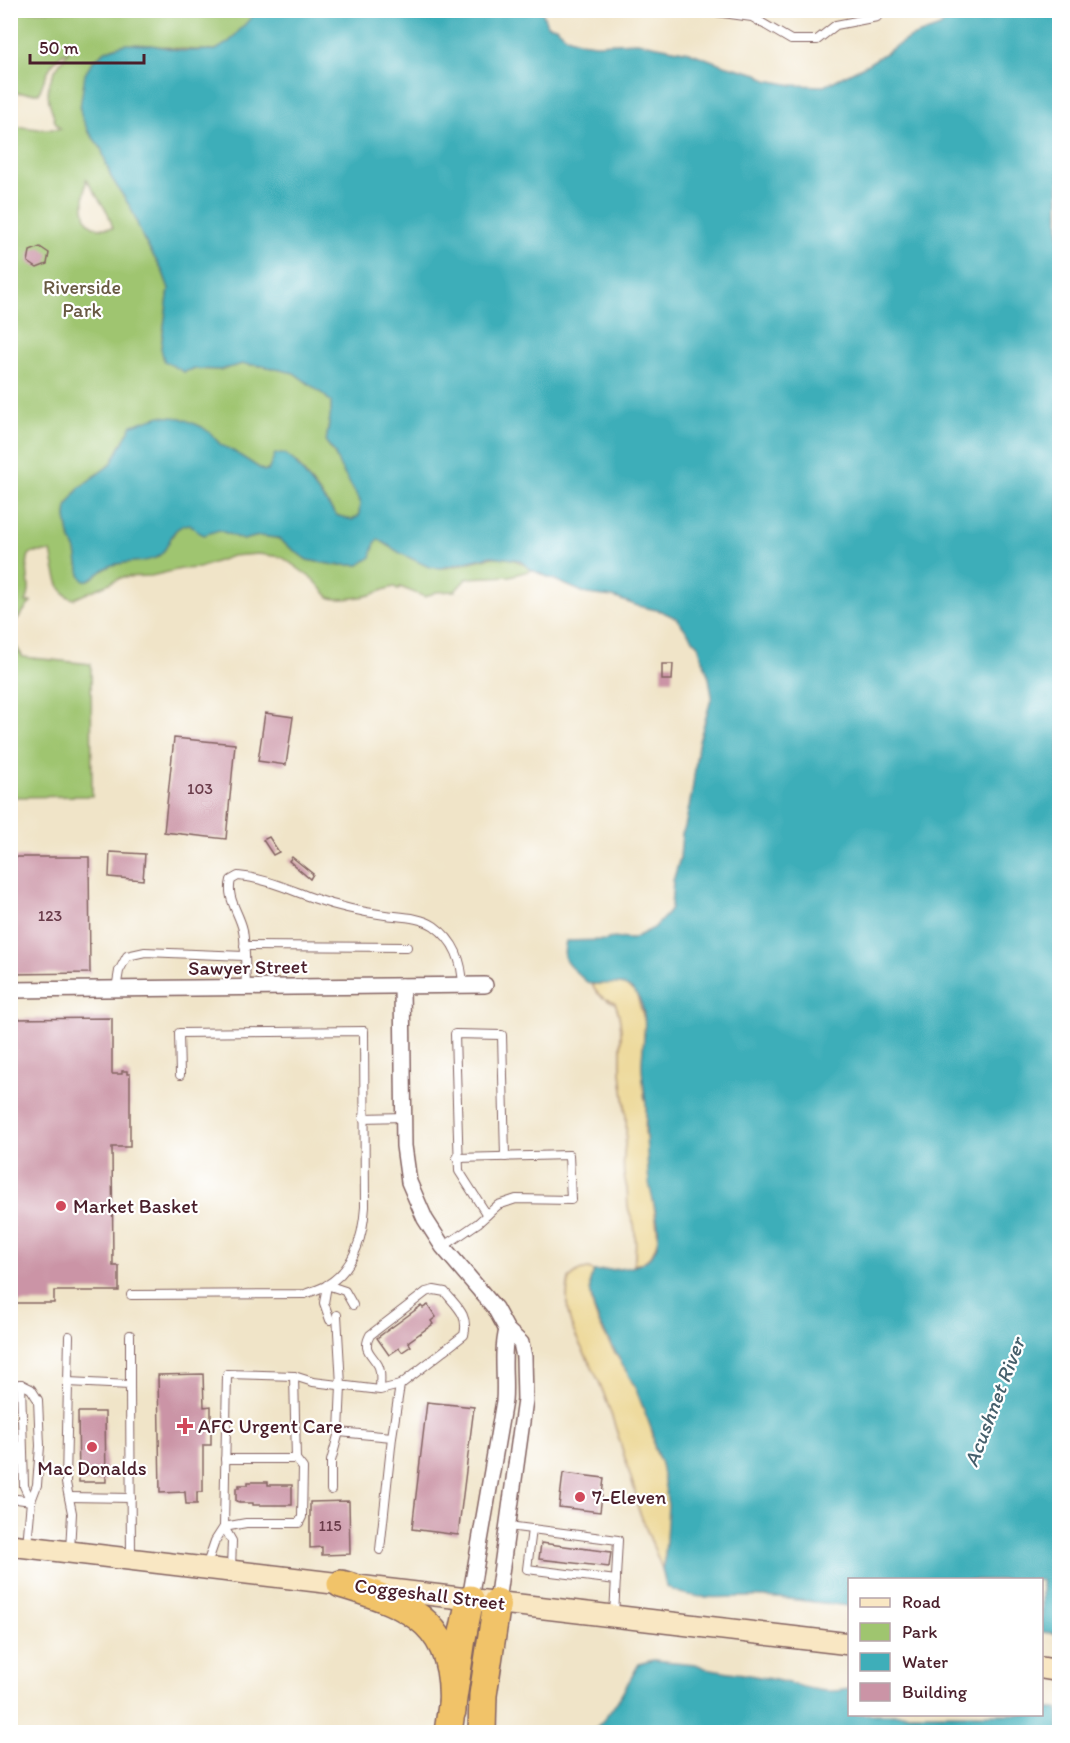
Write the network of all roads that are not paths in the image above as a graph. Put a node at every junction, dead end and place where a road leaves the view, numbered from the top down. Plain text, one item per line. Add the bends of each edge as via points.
1 (702, 10) edge
2 (877, 17) dead end
3 (244, 946) junction
4 (406, 947) dead end
5 (244, 956) junction
6 (402, 986) junction
7 (463, 986) junction
8 (485, 986) dead end
9 (246, 988) junction
10 (116, 989) junction
11 (10, 990) edge
12 (180, 1075) dead end
13 (404, 1117) junction
14 (363, 1118) junction
15 (505, 1156) junction
16 (458, 1158) junction
17 (487, 1215) junction
18 (443, 1247) junction
19 (327, 1285) junction
20 (130, 1295) dead end
21 (353, 1305) dead end
22 (507, 1330) junction
23 (130, 1335) dead end
24 (69, 1336) dead end
25 (294, 1376) junction
26 (68, 1382) junction
27 (10, 1384) edge
28 (21, 1384) junction
29 (130, 1385) junction
30 (341, 1385) junction
31 (400, 1385) junction
32 (380, 1390) junction
33 (339, 1432) junction
34 (392, 1437) junction
35 (225, 1459) junction
36 (296, 1459) junction
37 (331, 1490) dead end
38 (69, 1497) junction
39 (10, 1498) edge
40 (131, 1498) junction
41 (31, 1501) junction
42 (508, 1526) junction
43 (224, 1527) junction
44 (532, 1529) junction
45 (19, 1546) edge
46 (380, 1550) dead end
47 (70, 1552) junction
48 (131, 1559) junction
49 (206, 1568) junction
50 (231, 1571) junction
51 (616, 1580) junction
52 (341, 1584) junction
53 (470, 1599) junction
54 (497, 1602) junction
55 (614, 1616) junction
56 (848, 1644) edge
57 (1043, 1668) edge
58 (1059, 1671) edge
59 (450, 1722) edge
60 (482, 1732) edge

1 - 2 lane via 752,17 791,40 817,40 836,26
3 - 4 lane
3 - 5 lane
3 - 7 lane via 240,917 229,889 231,880 238,876 273,882 367,913 432,924 457,952
5 - 9 lane
5 - 10 lane via 145,952 127,956
6 - 7 street, Sawyer Street
6 - 9 street, Sawyer Street
6 - 13 street
7 - 8 street, Sawyer Street
9 - 10 street, Sawyer Street
10 - 11 street, Sawyer Street
12 - 14 lane via 179,1033 364,1030
13 - 14 lane
13 - 18 street via 409,1182
14 - 19 lane via 363,1230 348,1263
15 - 16 lane
15 - 16 lane via 502,1035 454,1034
15 - 17 lane via 569,1155 571,1200 516,1199 498,1205
16 - 17 lane via 459,1171
17 - 18 lane
18 - 22 street via 495,1308
19 - 20 lane via 305,1294
19 - 21 lane via 345,1291
19 - 30 lane via 324,1303 334,1317
22 - 42 street via 521,1343 526,1386
22 - 53 street via 503,1345 506,1382
23 - 29 lane
24 - 26 lane
25 - 30 lane
25 - 35 lane via 227,1374
25 - 36 lane
26 - 29 lane
26 - 38 lane
27 - 28 lane
28 - 41 lane via 24,1486
28 - 41 lane via 31,1389 38,1400 38,1475
29 - 40 lane
30 - 32 lane
30 - 33 lane
31 - 32 lane
31 - 32 lane via 464,1335 463,1315 445,1292 426,1292 370,1335 366,1350 380,1372
31 - 34 lane
33 - 34 lane
33 - 37 lane via 331,1461
34 - 46 lane
35 - 36 lane
35 - 43 lane
36 - 43 lane via 303,1468 299,1523 246,1522
38 - 40 lane
38 - 47 lane
39 - 41 lane
40 - 48 lane
41 - 45 lane
42 - 44 lane
42 - 54 street
43 - 49 lane
43 - 50 lane via 231,1541
44 - 51 lane via 618,1540
44 - 51 lane via 527,1569
45 - 47 main road, Coggeshall Street
47 - 48 main road, Coggeshall Street
48 - 49 main road, Coggeshall Street
49 - 50 main road, Coggeshall Street
50 - 52 main road, Coggeshall Street
51 - 55 lane
52 - 53 main road, Coggeshall Street
52 - 59 highway via 403,1606 430,1627 442,1646 450,1671
53 - 54 main road, Coggeshall Street
53 - 59 highway
54 - 55 main road, Coggeshall Street
54 - 60 highway via 483,1695
55 - 56 main road, Coggeshall Street
57 - 58 main road

